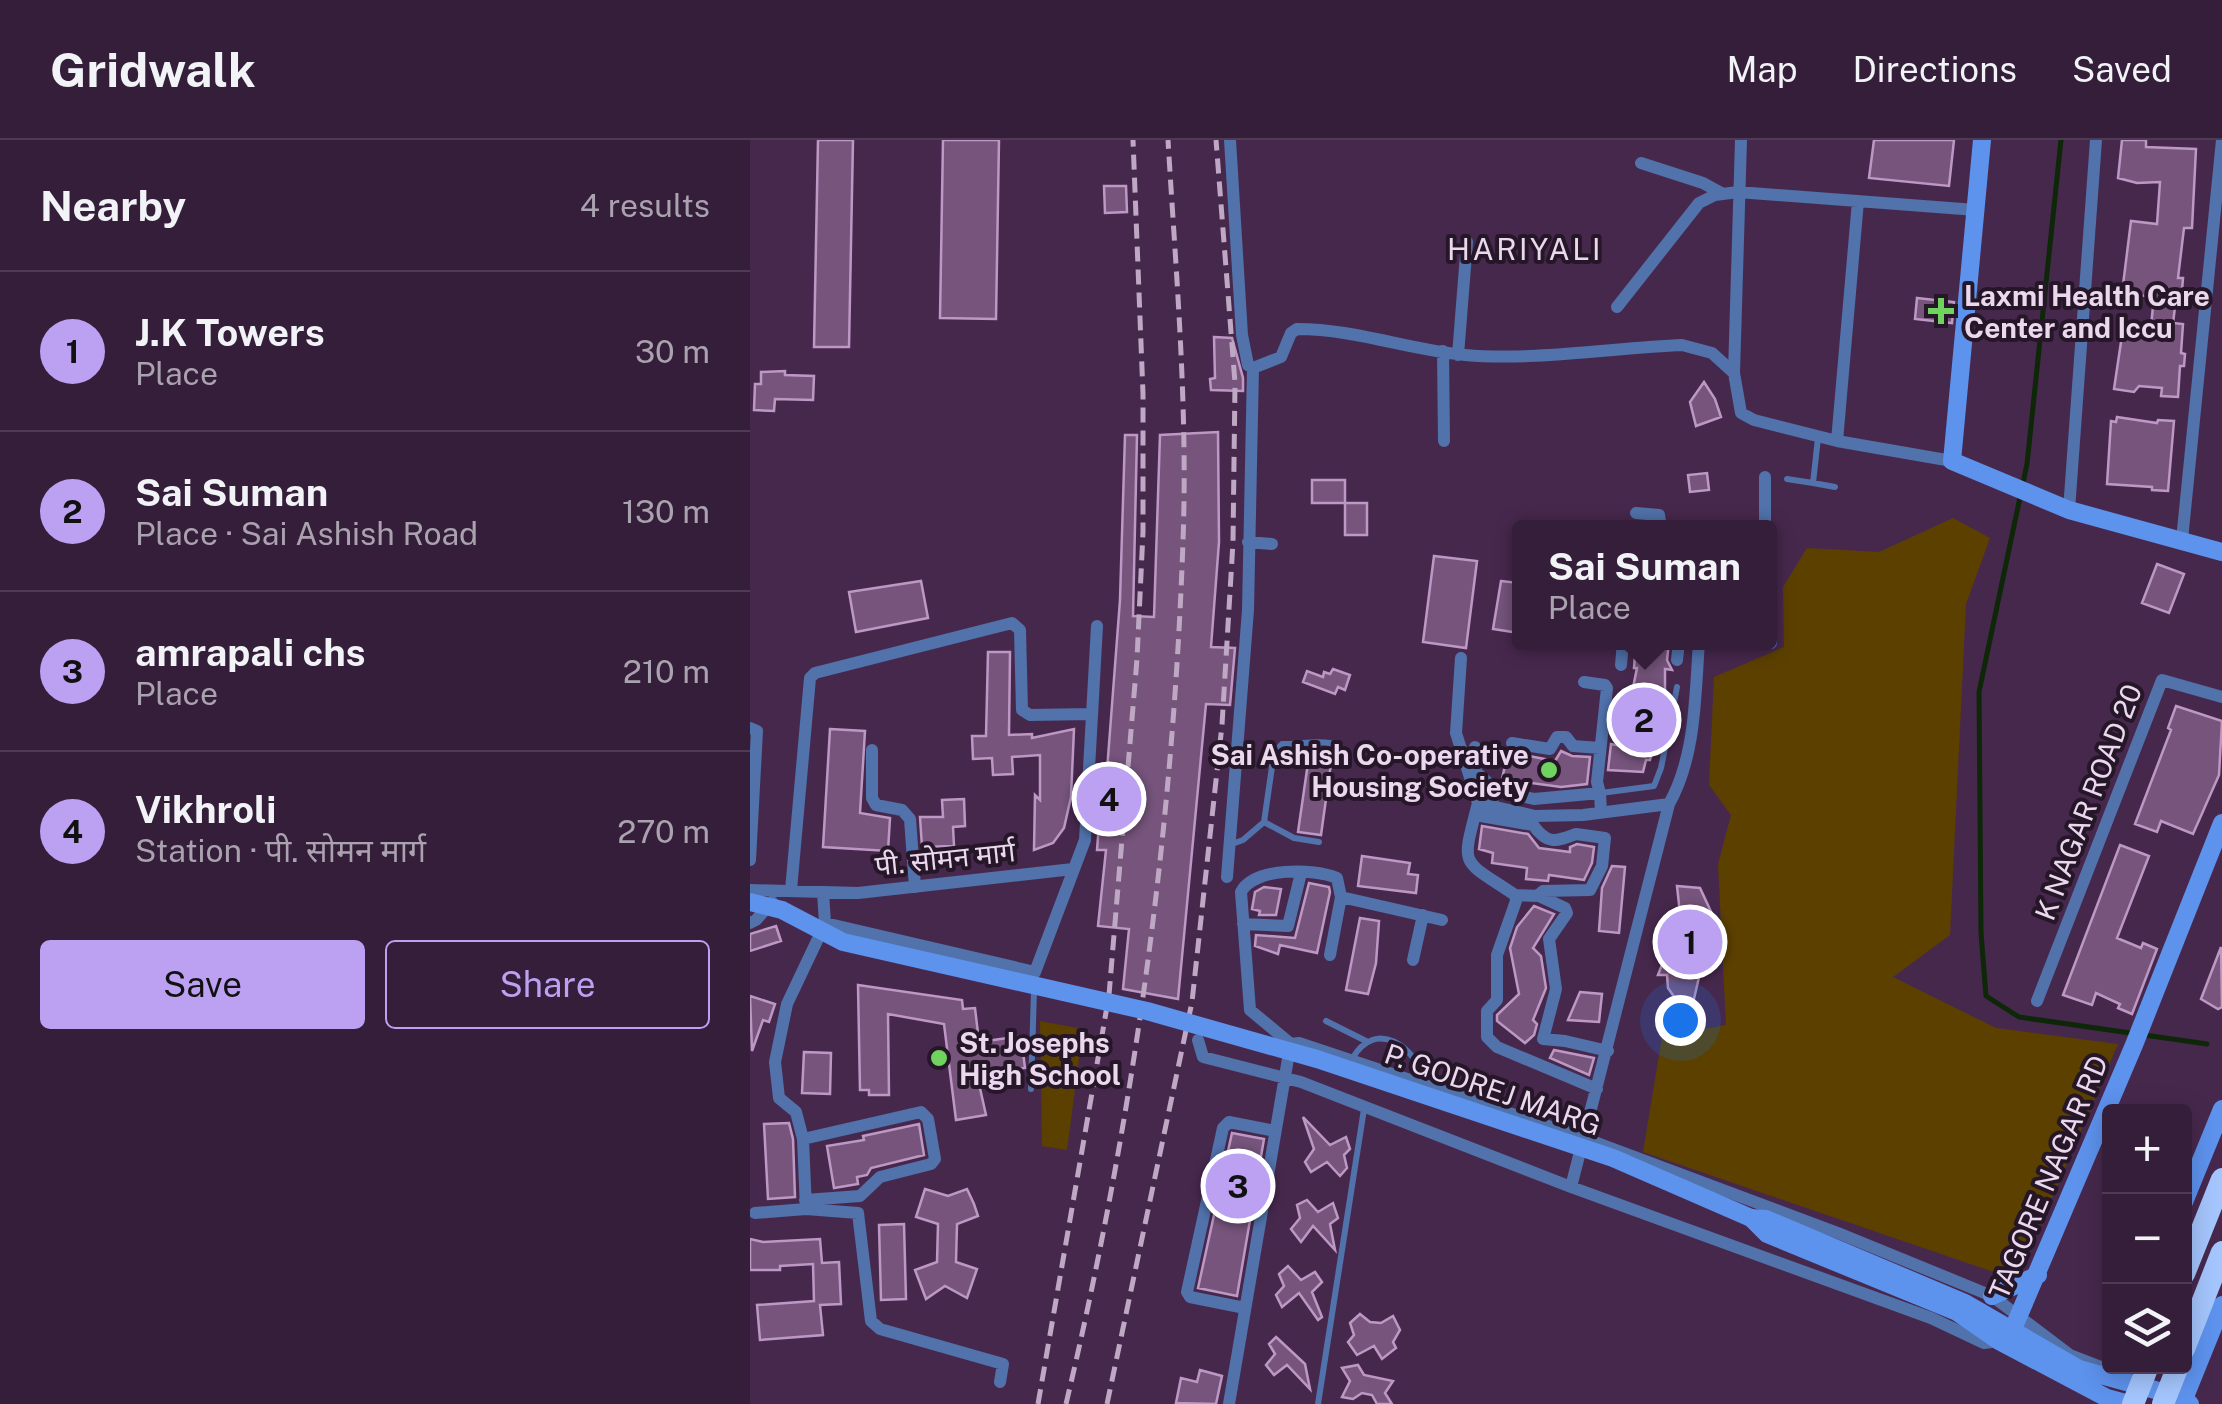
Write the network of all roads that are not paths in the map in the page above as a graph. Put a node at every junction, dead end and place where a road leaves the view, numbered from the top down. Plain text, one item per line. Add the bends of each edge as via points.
1 (1230, 140) edge
2 (1741, 140) edge
3 (1982, 140) edge
4 (2096, 140) edge
5 (2221, 149) edge
6 (1642, 163) dead end
7 (1731, 193) junction
8 (1858, 201) junction
9 (1976, 210) junction
10 (2218, 214) edge
11 (1467, 242) dead end
12 (1616, 307) dead end
13 (1442, 351) junction
14 (1458, 355) junction
15 (1253, 368) junction
16 (1734, 373) junction
17 (1818, 437) junction
18 (1444, 442) dead end
19 (1836, 442) junction
20 (1952, 460) junction
21 (1765, 477) dead end
22 (1787, 479) dead end
23 (1813, 483) junction
24 (1835, 487) dead end
25 (2069, 510) junction
26 (1636, 513) dead end
27 (1660, 520) edge
28 (1765, 520) edge
29 (2182, 540) junction
30 (1248, 542) junction
31 (1272, 544) dead end
32 (2222, 552) edge
33 (1097, 626) dead end
34 (1622, 650) edge
35 (1679, 650) edge
36 (1698, 650) edge
37 (1462, 658) dead end
38 (1678, 660) dead end
39 (1621, 664) dead end
40 (1584, 682) dead end
41 (1677, 687) dead end
42 (2222, 698) edge
43 (1090, 714) junction
44 (750, 728) edge
45 (1330, 743) dead end
46 (1512, 743) dead end
47 (1475, 747) dead end
48 (1600, 748) junction
49 (872, 750) dead end
50 (1648, 788) junction
51 (1505, 792) dead end
52 (1600, 793) junction
53 (1669, 804) junction
54 (1653, 806) junction
55 (1481, 808) junction
56 (1601, 812) junction
57 (1264, 822) junction
58 (2222, 823) edge
59 (1319, 842) dead end
60 (1230, 844) junction
61 (750, 860) edge
62 (1073, 869) junction
63 (1301, 872) junction
64 (1227, 877) dead end
65 (915, 887) junction
66 (750, 890) edge
67 (790, 890) junction
68 (823, 892) junction
69 (1515, 894) junction
70 (1537, 896) junction
71 (1341, 897) junction
72 (750, 902) edge
73 (1422, 916) junction
74 (1442, 920) dead end
75 (750, 922) edge
76 (825, 923) junction
77 (1243, 924) junction
78 (1330, 955) dead end
79 (1413, 960) dead end
80 (1035, 972) junction
81 (2037, 1001) dead end
82 (1326, 1022) dead end
83 (1198, 1040) dead end
84 (1543, 1040) junction
85 (1367, 1042) junction
86 (1291, 1044) junction
87 (1592, 1050) junction
88 (1608, 1052) junction
89 (1351, 1060) junction
90 (1530, 1060) junction
91 (1599, 1070) junction
92 (1284, 1078) junction
93 (1427, 1086) junction
94 (1594, 1087) junction
95 (1032, 1089) dead end
96 (1364, 1107) junction
97 (2222, 1109) edge
98 (1275, 1132) junction
99 (1584, 1138) junction
100 (803, 1139) junction
101 (2222, 1179) edge
102 (1571, 1187) junction
103 (2187, 1194) edge
104 (806, 1204) junction
105 (756, 1213) dead end
106 (2222, 1252) edge
107 (2192, 1254) edge
108 (2038, 1275) junction
109 (1992, 1296) junction
110 (2222, 1305) edge
111 (1245, 1308) junction
112 (2011, 1328) junction
113 (2192, 1329) edge
114 (2144, 1374) edge
115 (2178, 1374) edge
116 (1000, 1382) dead end
117 (2112, 1384) edge
118 (2180, 1402) edge
119 (1229, 1404) edge
120 (1318, 1404) edge
121 (2131, 1404) edge

1 - 15 street via 1242,336
2 - 7 street
3 - 9 street
4 - 25 street
5 - 10 street
6 - 7 street
7 - 8 street
7 - 12 street via 1699,204
7 - 16 street
8 - 9 street
8 - 19 street
9 - 20 street
10 - 29 street
11 - 14 street
13 - 14 street
13 - 15 street via 1297,330 1281,357
13 - 18 street
14 - 16 street via 1682,344 1712,353
15 - 30 street
16 - 17 street via 1742,413
17 - 19 street
17 - 23 lane
19 - 20 street
20 - 25 street
21 - 28 street
22 - 23 lane
23 - 24 lane
25 - 29 street
26 - 27 street
29 - 32 street
30 - 31 street
30 - 60 street
33 - 43 street
34 - 39 street
35 - 38 street
36 - 53 street via 1682,780
37 - 55 street via 1456,733
40 - 48 street via 1606,688
41 - 50 lane via 1661,768
42 - 81 street, K NAGAR ROAD 20 via 2162,680
43 - 62 street via 1084,840
43 - 67 street via 1022,710 1020,630 1012,624 815,673
44 - 61 street via 757,732
45 - 57 lane via 1282,744 1274,753
46 - 48 street via 1550,749 1557,737 1566,737 1573,746
47 - 55 street via 1476,772 1494,788
48 - 52 street
49 - 65 street via 872,798 910,819
50 - 52 lane
50 - 54 lane
51 - 52 street via 1534,799
52 - 56 street
53 - 54 street
53 - 88 street
54 - 56 street
55 - 56 street via 1535,816
55 - 69 street via 1465,854 1469,864
55 - 70 street via 1532,825 1554,841 1576,834 1605,838 1590,890
57 - 59 lane
57 - 60 lane
58 - 108 street, TAGORE NAGAR RD
60 - 64 street
62 - 65 street, पी. सोमन मार्ग
62 - 80 street
63 - 71 street via 1337,878
63 - 77 street via 1247,882 1241,892
63 - 77 street via 1287,934
65 - 68 street, पी. सोमन मार्ग
66 - 67 street
67 - 68 street, पी. सोमन मार्ग
67 - 75 street
68 - 76 street
69 - 70 street
69 - 90 street via 1497,956 1497,1000 1487,1010 1487,1037
70 - 84 street via 1567,913 1550,940 1556,988
71 - 73 street
71 - 78 street
72 - 112 street, P. GODREJ MARG, bridge via 782,910 843,942 1147,1011 1317,1059 1612,1158 1751,1218 1766,1234
73 - 74 street
73 - 79 street
76 - 80 street
76 - 100 street via 788,1004 775,1062 779,1098 796,1112
77 - 86 street via 1250,1010
80 - 95 lane
82 - 85 lane
83 - 92 street via 1202,1058
84 - 87 street
84 - 90 street
85 - 89 lane
85 - 93 lane via 1408,1048
86 - 89 street
86 - 92 street
87 - 88 street
87 - 91 street via 1599,1054
88 - 91 street
89 - 93 street
90 - 94 street
91 - 94 street
92 - 96 street
92 - 98 street
93 - 99 street
94 - 99 street
96 - 102 street
96 - 120 lane
97 - 103 street
98 - 111 street
98 - 111 street via 1229,1122 1222,1128 1187,1292
99 - 102 street
99 - 109 street
100 - 104 street
100 - 104 street via 922,1112 935,1160 880,1177 860,1196
101 - 107 highway
102 - 112 street via 1984,1343
104 - 105 street
104 - 116 street via 858,1212 871,1321 1004,1364
106 - 113 highway
108 - 109 street
108 - 112 street, TAGORE NAGAR RD
109 - 112 street
110 - 118 street
111 - 119 street
112 - 117 street
112 - 117 street
114 - 121 highway, bridge
115 - 118 highway, bridge
117 - 118 street
117 - 121 street

